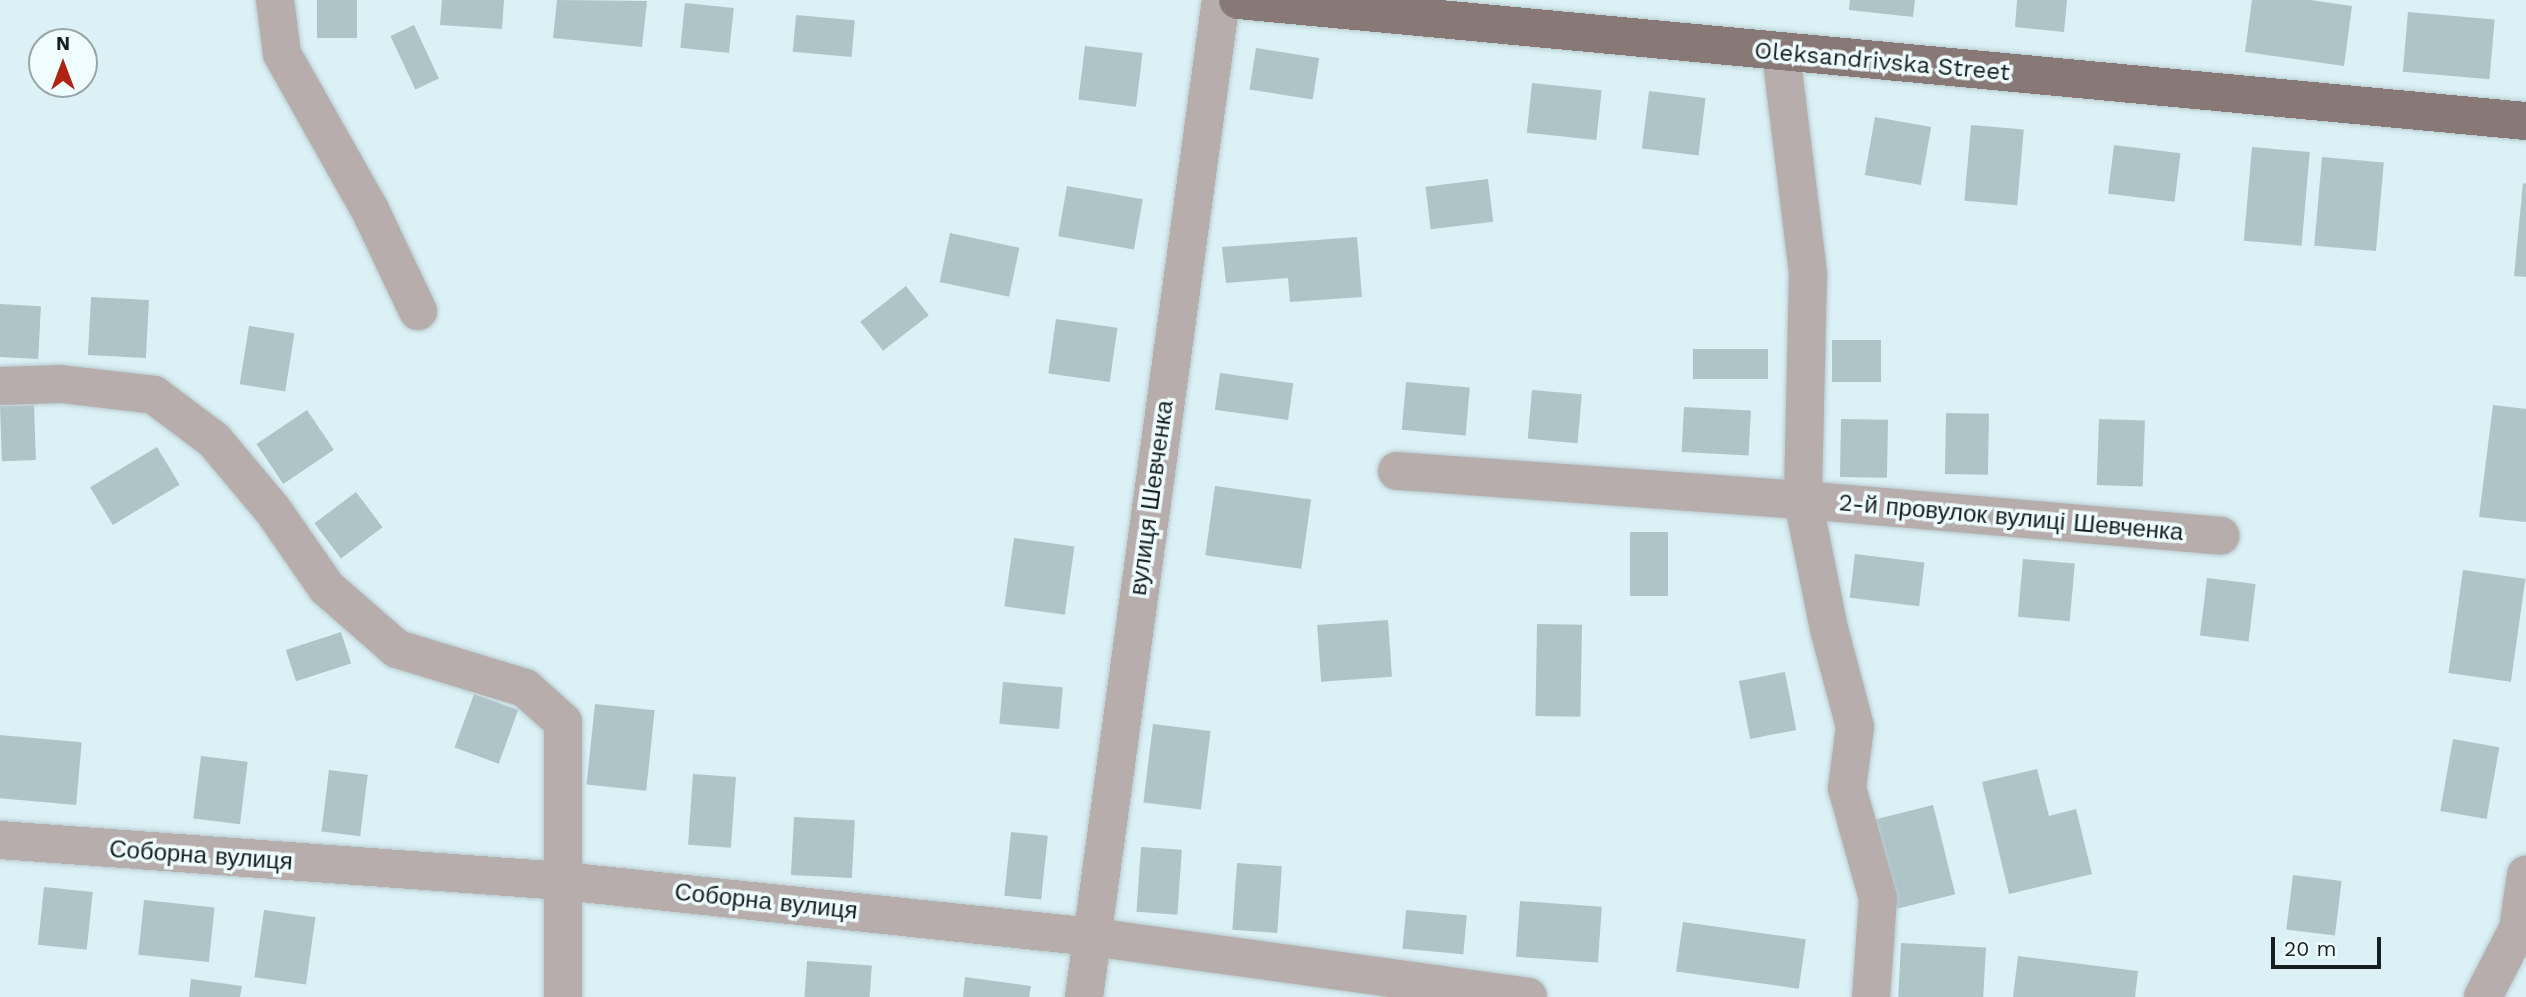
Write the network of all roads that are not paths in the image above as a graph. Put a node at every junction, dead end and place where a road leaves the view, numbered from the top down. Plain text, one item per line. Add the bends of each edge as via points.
1 (275, 0) edge
2 (1221, 0) edge
3 (1238, 0) edge
4 (1781, 52) junction
5 (2526, 121) edge
6 (418, 311) dead end
7 (0, 386) edge
8 (1397, 471) dead end
9 (1803, 500) junction
10 (2220, 536) dead end
11 (0, 840) edge
12 (2526, 875) edge
13 (564, 881) junction
14 (2522, 928) edge
15 (1092, 937) junction
16 (563, 997) edge
17 (1084, 997) edge
18 (1528, 997) edge
19 (1871, 997) edge
20 (2483, 997) edge

1 - 6 street via 282,54 370,210
2 - 15 street, вулиця Шевченка
3 - 4 main road, Oleksandrivska Street
4 - 5 main road, Oleksandrivska Street
4 - 9 street, 2-й провулок вулиці Шевченка via 1808,274
7 - 13 street via 61,384 154,395 214,440 272,509 327,588 397,649 525,688 563,722
8 - 9 street, 2-й провулок вулиці Шевченка
9 - 10 street, 2-й провулок вулиці Шевченка
9 - 19 street, 2-й провулок вулиці Шевченка via 1855,727 1847,788 1878,898
11 - 13 street, Соборна вулиця
12 - 14 street
13 - 15 street, Соборна вулиця
13 - 16 street
14 - 20 street
15 - 17 street, вулиця Шевченка
15 - 18 street, Соборна вулиця

